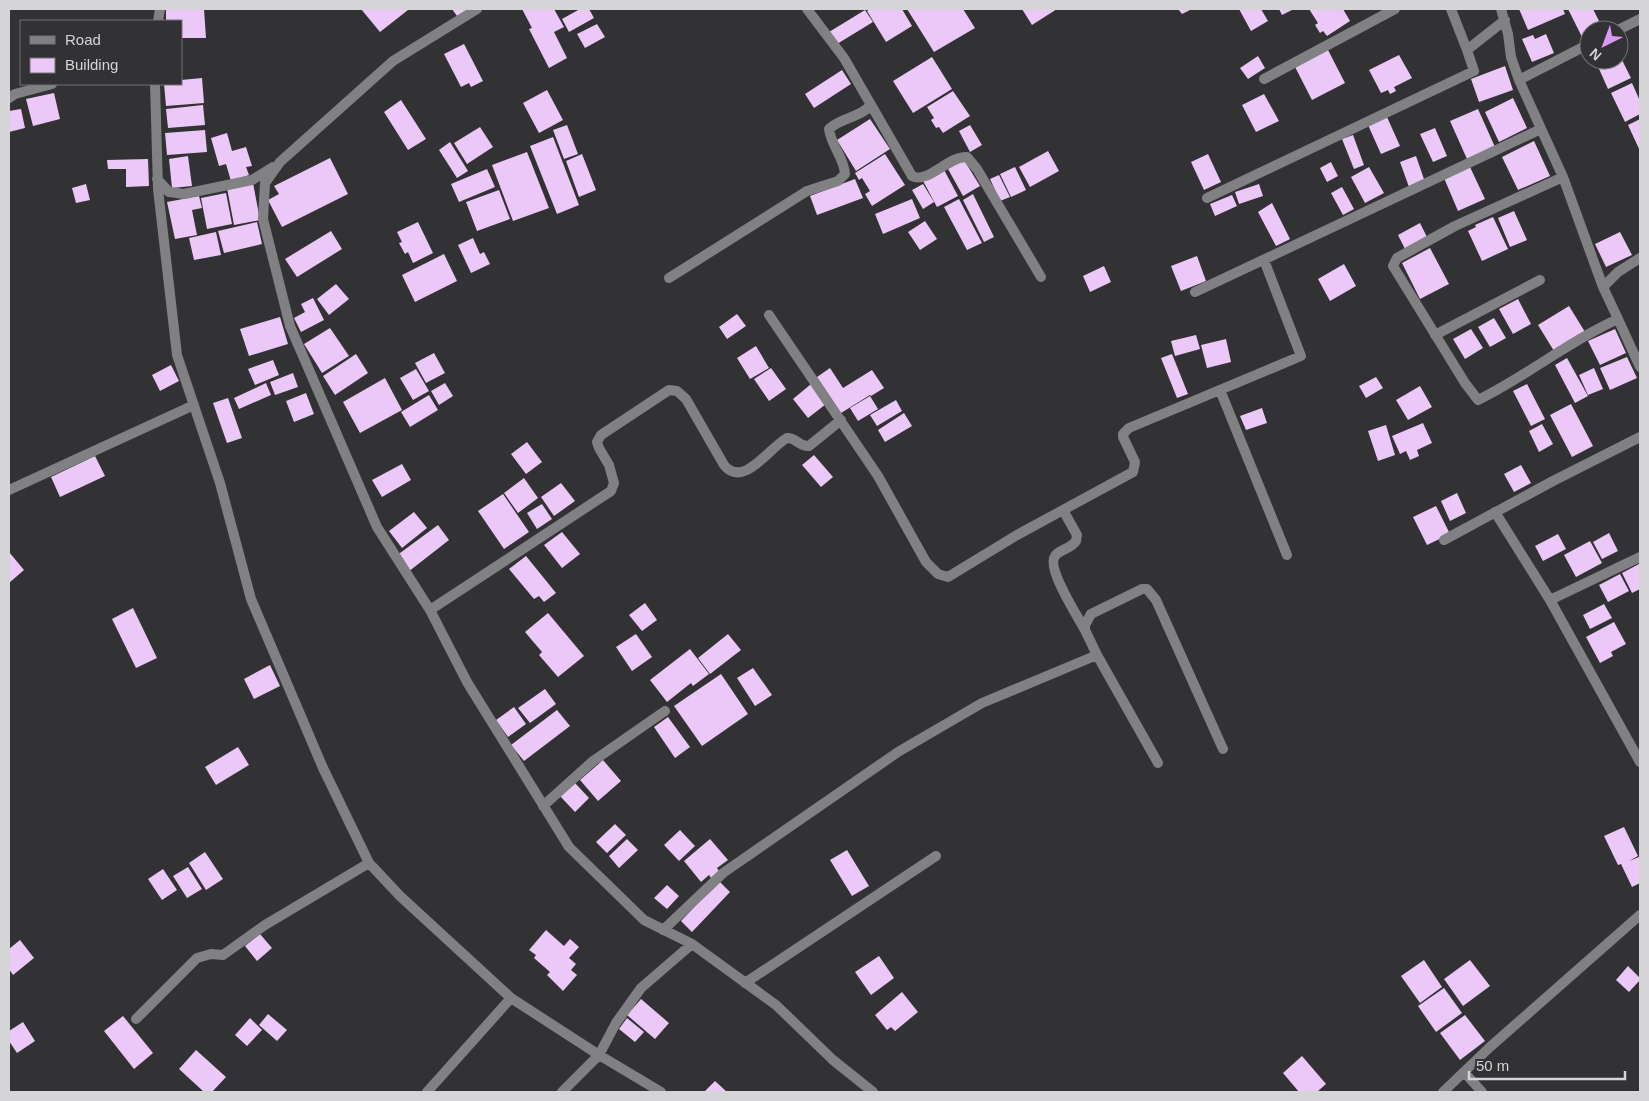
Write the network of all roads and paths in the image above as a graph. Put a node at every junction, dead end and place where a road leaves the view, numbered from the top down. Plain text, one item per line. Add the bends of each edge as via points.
1 (476, 9) edge
2 (807, 9) edge
3 (1395, 9) edge
4 (1451, 9) edge
5 (1500, 9) edge
6 (1505, 20) junction
7 (1579, 49) edge
8 (1467, 50) junction
9 (1264, 79) dead end
10 (1519, 80) junction
11 (48, 85) edge
12 (155, 85) edge
13 (9, 98) edge
14 (870, 106) junction
15 (1541, 129) junction
16 (280, 162) junction
17 (1563, 177) junction
18 (157, 179) junction
19 (1207, 198) dead end
20 (1640, 258) edge
21 (1264, 260) junction
22 (1040, 276) dead end
23 (669, 278) dead end
24 (1540, 280) dead end
25 (1603, 287) junction
26 (1195, 292) dead end
27 (769, 315) dead end
28 (1618, 319) junction
29 (1435, 335) junction
30 (1640, 367) edge
31 (1220, 390) junction
32 (194, 405) junction
33 (841, 420) junction
34 (1640, 438) edge
35 (9, 490) edge
36 (1063, 510) junction
37 (1495, 512) junction
38 (1444, 540) dead end
39 (1287, 555) dead end
40 (1640, 557) edge
41 (1550, 600) junction
42 (430, 610) junction
43 (1085, 630) junction
44 (1098, 655) junction
45 (665, 712) dead end
46 (1223, 749) dead end
47 (1158, 762) dead end
48 (1640, 762) edge
49 (543, 806) junction
50 (936, 856) dead end
51 (369, 863) junction
52 (1640, 915) edge
53 (664, 930) junction
54 (692, 944) junction
55 (745, 983) junction
56 (511, 998) junction
57 (136, 1019) dead end
58 (599, 1055) junction
59 (1464, 1072) junction
60 (427, 1092) edge
61 (562, 1092) edge
62 (661, 1092) edge
63 (873, 1092) edge
64 (1442, 1092) edge
65 (1482, 1092) edge

1 - 16 street via 393,61
2 - 14 street via 844,58
3 - 9 street
4 - 8 street
5 - 6 street
6 - 8 street
6 - 10 street via 1511,58
7 - 10 street
8 - 19 street via 1474,72
10 - 15 street
11 - 13 street
12 - 18 street
14 - 22 street via 912,176 920,178 956,158 967,157
14 - 23 street via 863,114 837,122 829,129 830,139 844,165 845,174 838,181 807,191
15 - 17 street
15 - 21 street
16 - 18 street via 252,180 184,194 169,192
16 - 42 street via 265,183 263,219 290,326 377,527
17 - 25 street
17 - 29 street via 1455,226 1397,258 1393,266
18 - 32 street via 177,355
20 - 25 street via 1618,272
21 - 26 street
21 - 31 street via 1301,356
24 - 29 street
25 - 28 street
27 - 33 street
28 - 29 street via 1478,400
28 - 30 street
31 - 36 street via 1126,430 1124,437 1135,462 1134,472
31 - 39 street
32 - 35 street
32 - 51 street via 220,484 251,599 323,768
33 - 36 street via 878,476 926,562 938,574 948,577 960,571
33 - 42 street via 809,446 787,438 746,471 736,474 724,465 686,399 677,391 669,390 601,435 597,442 614,483 610,491
34 - 37 street
36 - 43 street via 1076,541 1058,553 1052,564
37 - 38 street
37 - 41 street
40 - 41 street
41 - 48 street
42 - 49 street via 467,682
43 - 44 street
43 - 46 street via 1092,614 1147,589 1156,600
44 - 47 street
44 - 53 street via 982,703 898,752 723,873
45 - 49 street via 593,761
49 - 53 street via 569,847 644,920
50 - 55 street
51 - 56 street via 400,896
51 - 57 street via 265,925 223,955 197,958
52 - 59 street
53 - 54 street
54 - 55 street
54 - 58 street via 641,988 616,1023
55 - 63 street via 776,1006 833,1060
56 - 58 street
56 - 60 street
58 - 61 street
58 - 62 street
59 - 64 street
59 - 65 street

